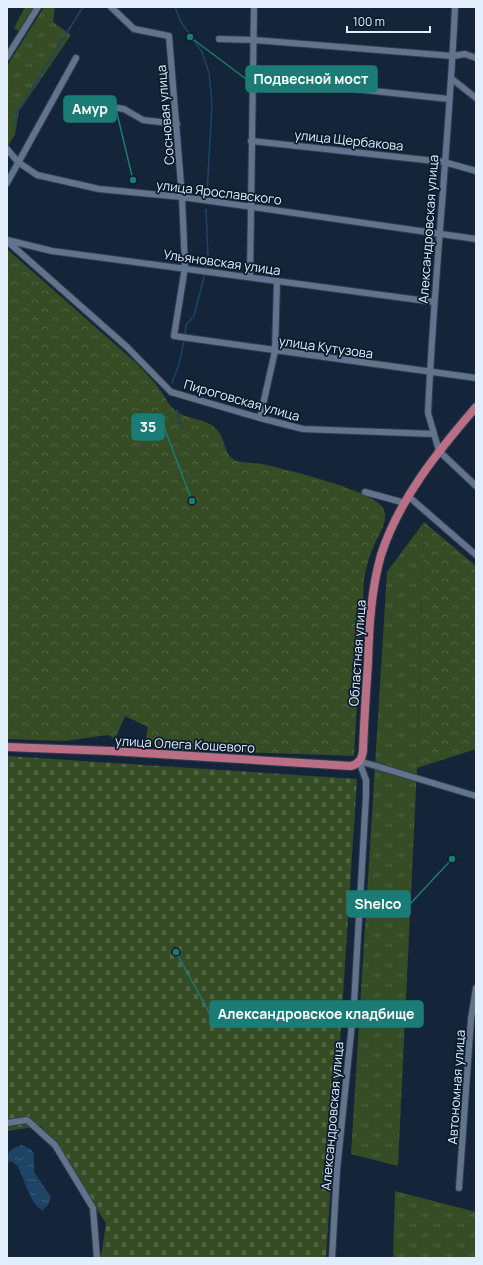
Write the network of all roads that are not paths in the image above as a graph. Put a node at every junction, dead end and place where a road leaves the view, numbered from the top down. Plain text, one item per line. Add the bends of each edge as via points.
1 (38, 7) edge
2 (111, 7) edge
3 (254, 7) edge
4 (455, 7) edge
5 (219, 39) dead end
6 (254, 40) junction
7 (453, 56) junction
8 (7, 57) edge
9 (76, 58) dead end
10 (476, 58) edge
11 (252, 78) junction
12 (452, 79) junction
13 (476, 98) edge
14 (449, 99) junction
15 (104, 106) dead end
16 (177, 124) junction
17 (251, 141) junction
18 (7, 149) edge
19 (18, 162) junction
20 (444, 162) junction
21 (476, 171) edge
22 (7, 183) edge
23 (182, 197) junction
24 (251, 206) junction
25 (439, 234) junction
26 (476, 239) edge
27 (7, 241) edge
28 (185, 267) junction
29 (250, 276) junction
30 (277, 281) junction
31 (434, 302) junction
32 (174, 336) joint
33 (275, 351) junction
34 (429, 373) junction
35 (476, 378) edge
36 (476, 408) edge
37 (260, 418) junction
38 (434, 434) junction
39 (439, 451) junction
40 (476, 486) edge
41 (365, 492) dead end
42 (407, 500) junction
43 (476, 555) edge
44 (7, 747) edge
45 (360, 761) junction
46 (476, 796) edge
47 (476, 988) edge
48 (7, 1123) edge
49 (460, 1188) dead end
50 (97, 1258) edge
51 (332, 1258) edge

1 - 8 street
2 - 16 street, Сосновая улица via 134,29 169,36
3 - 6 street
4 - 7 street, Александровская улица
5 - 6 street
6 - 7 street
6 - 11 street
7 - 10 street via 464,54
7 - 12 street, Александровская улица
9 - 19 street
11 - 14 street
11 - 17 street
12 - 13 street
12 - 14 street, Александровская улица
14 - 20 street, Александровская улица
15 - 16 street via 124,109 143,120
16 - 23 street, Сосновая улица
17 - 20 street, улица Щербакова
17 - 24 street
18 - 19 street, улица Ярославского
19 - 22 street
19 - 23 street, улица Ярославского via 37,175 99,189
20 - 21 street, улица Щербакова
20 - 25 street, Александровская улица
23 - 24 street, улица Ярославского
23 - 28 street, Сосновая улица
24 - 25 street, улица Ярославского
24 - 29 street
25 - 26 street, улица Ярославского
25 - 31 street, Александровская улица
27 - 28 street, Ульяновская улица via 52,251
27 - 37 street, Пироговская улица via 127,346 172,392
28 - 29 street, Ульяновская улица
28 - 32 street, Сосновая улица
29 - 30 street, Ульяновская улица
30 - 31 street, Ульяновская улица
30 - 33 street
31 - 34 street, Александровская улица
32 - 33 street, улица Кутузова
33 - 34 street, улица Кутузова
33 - 37 street
34 - 35 street, улица Кутузова
34 - 38 street, Александровская улица via 428,413
36 - 39 main road, Областная улица
37 - 38 street, Пироговская улица via 303,429
38 - 39 street, Александровская улица
39 - 40 street
39 - 42 main road, Областная улица
41 - 42 street
42 - 43 street
42 - 45 main road, Областная улица via 392,527 381,555 370,608 363,751
44 - 45 main road, улица Олега Кошевого via 351,766
45 - 46 street
45 - 51 street, Александровская улица via 366,780 364,849 354,1004 337,1170
47 - 49 street, Автономная улица via 471,1019
48 - 50 street via 27,1120 55,1144 93,1208

